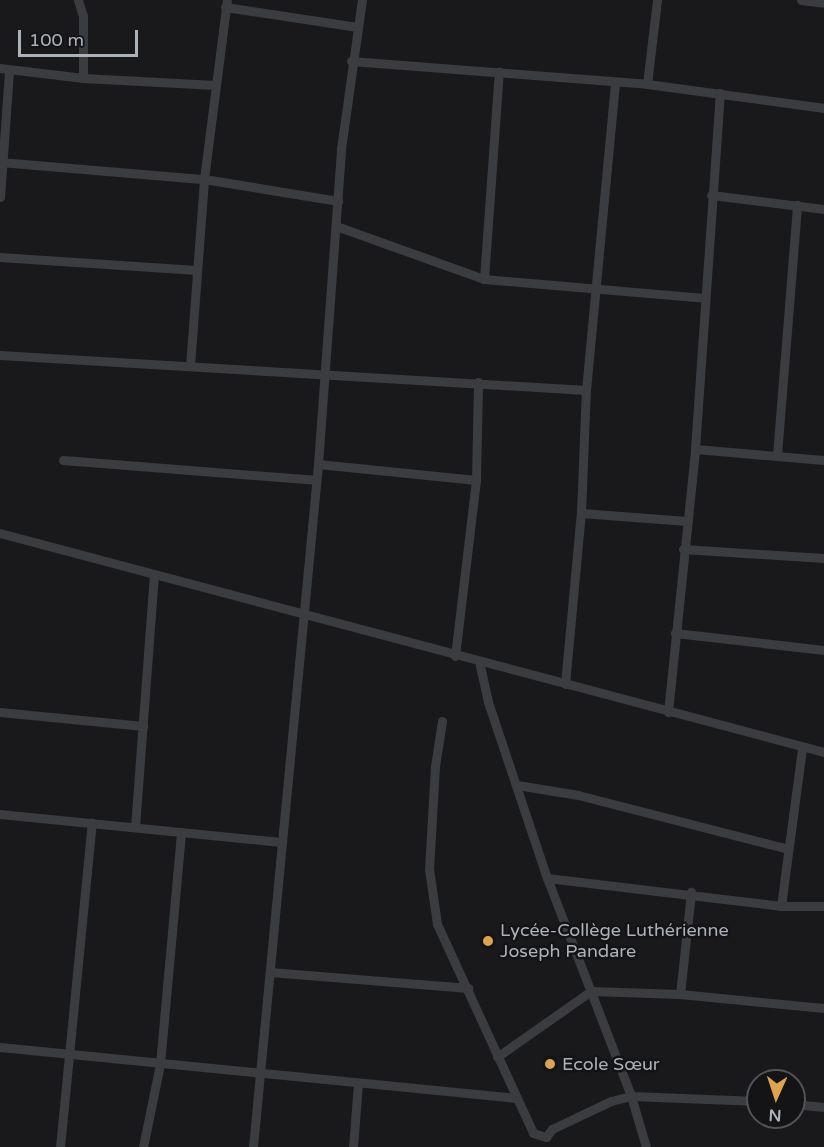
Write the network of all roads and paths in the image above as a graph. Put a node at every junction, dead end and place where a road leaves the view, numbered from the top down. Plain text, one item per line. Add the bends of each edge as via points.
1 (78, 0) edge
2 (362, 0) edge
3 (657, 0) edge
4 (801, 0) edge
5 (824, 3) edge
6 (226, 4) edge
7 (357, 27) junction
8 (351, 61) junction
9 (5, 69) edge
10 (499, 72) junction
11 (83, 78) junction
12 (615, 82) junction
13 (647, 84) junction
14 (215, 85) junction
15 (720, 93) junction
16 (824, 108) edge
17 (2, 162) edge
18 (204, 179) junction
19 (711, 195) junction
20 (0, 197) edge
21 (338, 201) junction
22 (797, 205) junction
23 (824, 209) edge
24 (336, 226) junction
25 (0, 257) edge
26 (197, 270) junction
27 (484, 279) junction
28 (596, 288) junction
29 (704, 298) junction
30 (0, 355) edge
31 (190, 366) junction
32 (324, 372) junction
33 (478, 382) junction
34 (586, 390) junction
35 (695, 449) junction
36 (777, 455) junction
37 (63, 460) dead end
38 (824, 460) edge
39 (318, 464) junction
40 (315, 480) junction
41 (476, 480) junction
42 (581, 513) junction
43 (687, 521) junction
44 (0, 533) edge
45 (683, 549) junction
46 (824, 558) edge
47 (154, 576) junction
48 (302, 615) junction
49 (675, 633) junction
50 (824, 650) edge
51 (455, 656) junction
52 (479, 661) junction
53 (565, 684) junction
54 (0, 712) edge
55 (668, 712) junction
56 (442, 721) dead end
57 (143, 726) junction
58 (802, 748) junction
59 (824, 752) edge
60 (518, 785) junction
61 (0, 814) edge
62 (92, 823) junction
63 (135, 827) junction
64 (181, 832) junction
65 (281, 842) junction
66 (788, 849) junction
67 (547, 878) junction
68 (691, 892) junction
69 (781, 906) junction
70 (824, 906) edge
71 (270, 972) junction
72 (468, 988) junction
73 (591, 991) junction
74 (681, 994) junction
75 (824, 1008) edge
76 (0, 1047) edge
77 (68, 1054) junction
78 (497, 1057) junction
79 (160, 1064) junction
80 (258, 1074) junction
81 (358, 1084) junction
82 (631, 1096) junction
83 (516, 1098) junction
84 (746, 1101) edge
85 (806, 1105) edge
86 (824, 1107) edge
87 (546, 1137) junction
88 (60, 1147) edge
89 (143, 1147) edge
90 (253, 1147) edge
91 (352, 1147) edge
92 (549, 1147) edge
93 (646, 1147) edge

1 - 11 street
2 - 7 street
3 - 13 street
4 - 5 street
6 - 7 street
6 - 14 street
7 - 8 street
8 - 10 street
8 - 21 street
9 - 11 street
9 - 17 street
10 - 12 street
10 - 27 street
11 - 14 street
12 - 13 street
12 - 28 street
13 - 15 street
14 - 18 street
15 - 16 street
15 - 19 street
17 - 18 street
17 - 20 street
18 - 21 street
18 - 26 street
19 - 22 street
19 - 29 street
21 - 24 street
22 - 23 street
22 - 36 street
24 - 27 street
24 - 32 street
25 - 26 street
26 - 31 street
27 - 28 street
28 - 29 street
28 - 34 street
29 - 35 street
30 - 31 street
31 - 32 street
32 - 33 street
32 - 39 street
33 - 34 street
33 - 41 street
34 - 42 street
35 - 36 street
35 - 43 street
36 - 38 street
37 - 40 street
39 - 40 street
39 - 41 street
40 - 48 street
41 - 51 street
42 - 43 street
42 - 53 street
43 - 45 street
44 - 47 street
45 - 46 street
45 - 49 street
47 - 48 street
47 - 57 street
48 - 51 street
48 - 65 street
49 - 50 street
49 - 55 street
51 - 52 street
52 - 53 street
52 - 60 street via 488,702
53 - 55 street
54 - 57 street
55 - 58 street
56 - 72 street via 435,766 431,895 437,924
57 - 63 street
58 - 59 street
58 - 66 street
60 - 66 street via 578,795
60 - 67 street
61 - 62 street
62 - 63 street
62 - 77 street
63 - 64 street
64 - 65 street
64 - 79 street
65 - 71 street
66 - 69 street
67 - 68 street
67 - 73 street
68 - 69 street
68 - 74 street
69 - 70 street
71 - 72 street
71 - 80 street
72 - 78 street
73 - 74 street
73 - 78 street
73 - 82 street
74 - 75 street
76 - 77 street
77 - 79 street
77 - 88 street
78 - 83 street
79 - 80 street
79 - 89 street
80 - 81 street
80 - 90 street
81 - 83 street
81 - 91 street
82 - 84 street
82 - 87 street via 552,1129
82 - 93 street
83 - 87 street via 533,1133
85 - 86 street
87 - 92 street

